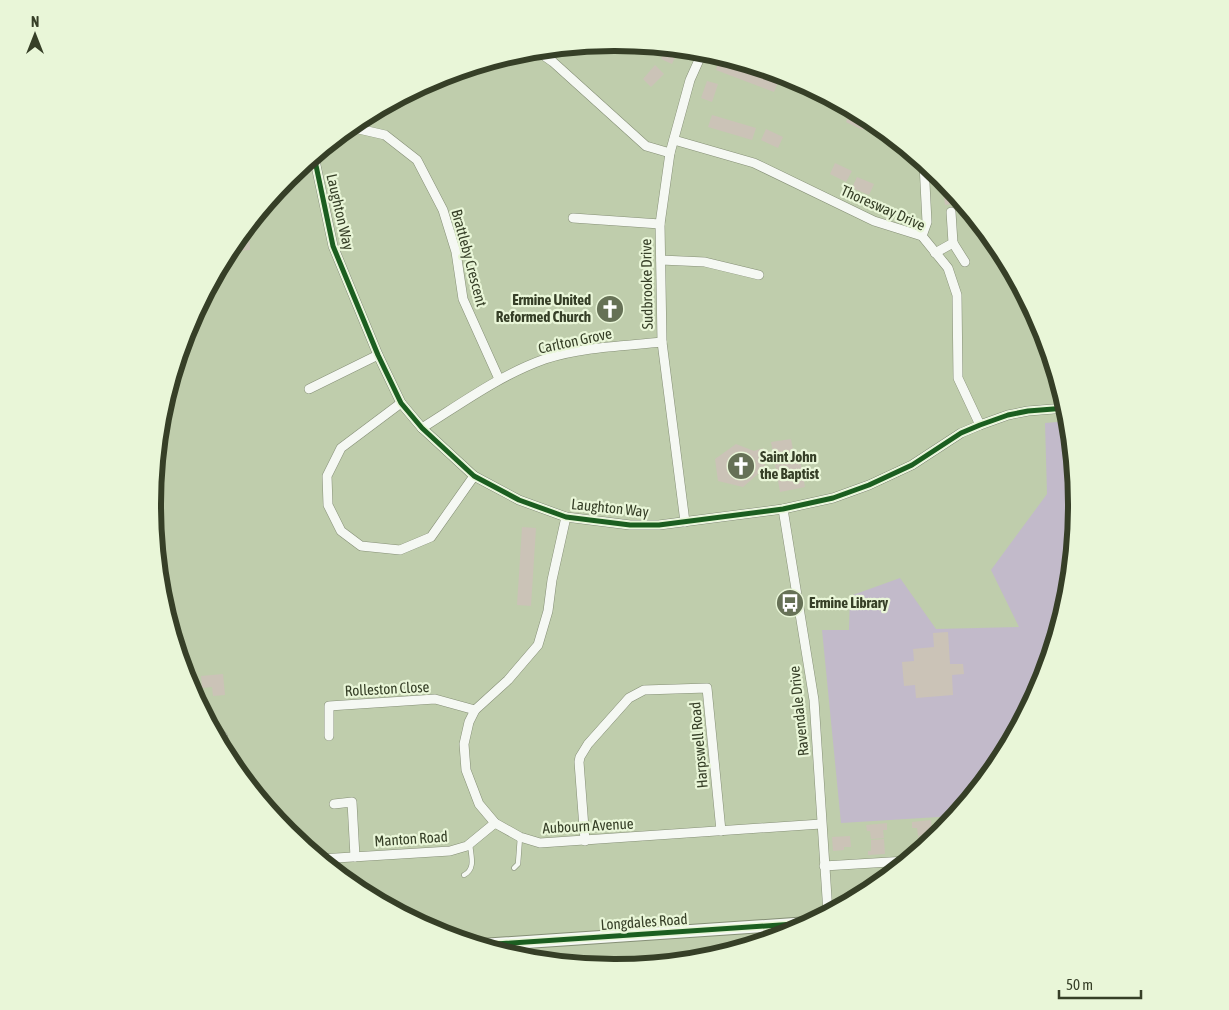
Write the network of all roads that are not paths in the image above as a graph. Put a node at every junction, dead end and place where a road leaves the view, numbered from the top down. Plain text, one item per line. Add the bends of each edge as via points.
1 (545, 57) edge
2 (699, 59) edge
3 (360, 129) edge
4 (674, 140) junction
5 (670, 153) junction
6 (316, 164) edge
7 (925, 174) edge
8 (951, 212) dead end
9 (573, 218) dead end
10 (660, 224) junction
11 (922, 236) junction
12 (953, 243) junction
13 (935, 253) junction
14 (661, 260) junction
15 (966, 262) dead end
16 (759, 275) dead end
17 (662, 342) junction
18 (378, 355) junction
19 (499, 378) junction
20 (310, 389) dead end
21 (401, 403) junction
22 (1058, 409) edge
23 (980, 425) junction
24 (422, 428) junction
25 (474, 476) junction
26 (783, 509) junction
27 (566, 517) junction
28 (685, 522) junction
29 (475, 710) junction
30 (328, 736) dead end
31 (334, 804) dead end
32 (495, 823) junction
33 (822, 824) junction
34 (721, 831) junction
35 (520, 838) junction
36 (585, 841) junction
37 (470, 844) junction
38 (356, 857) junction
39 (330, 858) edge
40 (895, 862) edge
41 (824, 866) junction
42 (514, 868) dead end
43 (464, 875) dead end
44 (827, 905) edge
45 (787, 924) edge
46 (500, 944) edge

1 - 5 street via 646,146
2 - 4 street, Sudbrooke Drive via 690,80
3 - 19 street, Brattleby Crescent via 384,135 417,160 443,210 456,252 463,299
4 - 5 street, Sudbrooke Drive
4 - 11 street, Thoresway Drive via 754,163 874,221
5 - 10 street, Sudbrooke Drive
6 - 18 street, Laughton Way via 332,246
7 - 11 street via 927,222
8 - 12 street
9 - 10 street
10 - 14 street, Sudbrooke Drive
11 - 13 street, Thoresway Drive
12 - 13 street
12 - 15 street
13 - 23 street, Thoresway Drive via 948,268 957,295 958,378
14 - 16 street via 705,262
14 - 17 street, Sudbrooke Drive
17 - 19 street, Carlton Grove via 598,348 546,359
17 - 28 street, Sudbrooke Drive
18 - 20 street
18 - 21 street, Laughton Way
19 - 24 street, Carlton Grove
21 - 24 street, Laughton Way
21 - 25 street via 341,448 327,476 328,505 341,531 361,546 400,550 431,537
22 - 23 street, Laughton Way via 1008,415
23 - 26 street, Laughton Way via 961,433 912,465 869,485 833,498
24 - 25 street, Laughton Way
25 - 27 street, Laughton Way via 519,500
26 - 28 street, Laughton Way
26 - 33 street, Ravendale Drive via 814,700
27 - 28 street, Laughton Way via 630,525
27 - 29 street, Aubourn Avenue via 548,611 538,645 508,680
29 - 30 street, Rolleston Close via 435,699 329,706
29 - 32 street, Aubourn Avenue via 465,737 466,770 479,804
31 - 38 street via 352,802
32 - 35 street, Aubourn Avenue
32 - 37 street, Manton Road
33 - 34 street, Aubourn Avenue
33 - 41 street, Ravendale Drive
34 - 36 street, Aubourn Avenue
34 - 36 street, Harpswell Road via 707,688 644,690 628,698 580,757
35 - 36 street, Aubourn Avenue via 540,843
35 - 42 lane via 518,864
37 - 38 street, Manton Road via 450,851
37 - 43 lane via 472,868
38 - 39 street, Manton Road
40 - 41 street
41 - 44 street, Ravendale Drive
45 - 46 main road, Longdales Road

